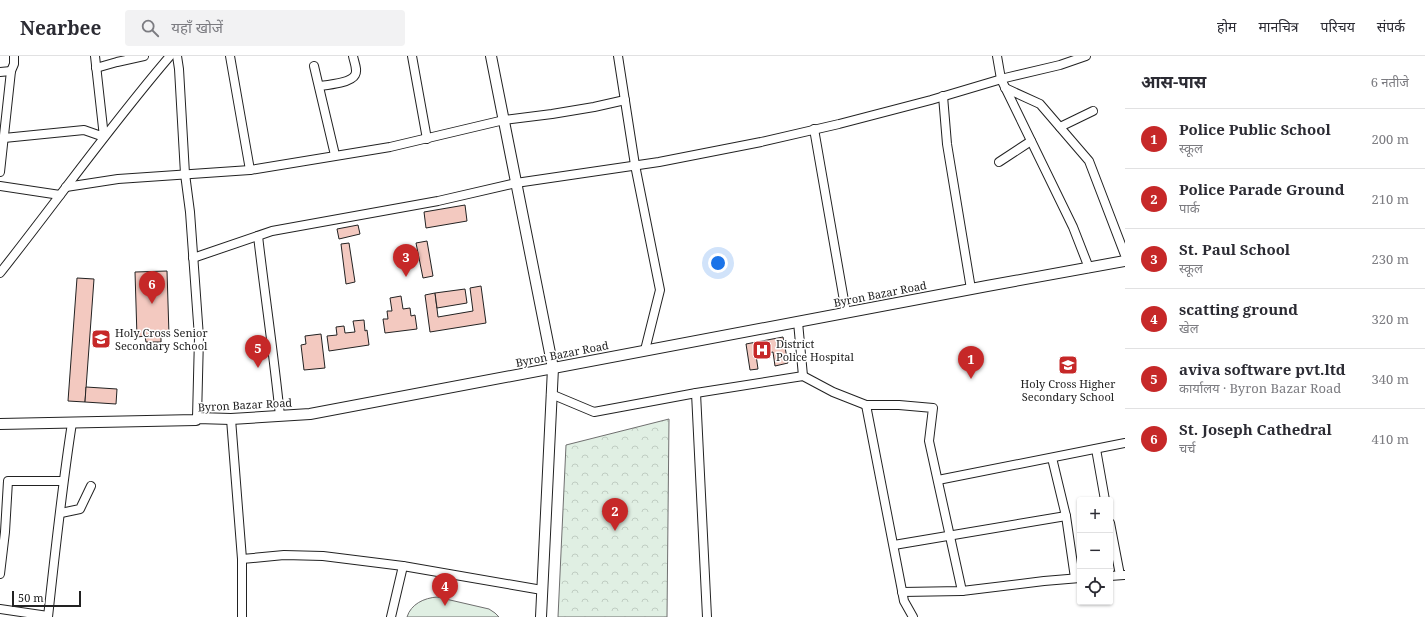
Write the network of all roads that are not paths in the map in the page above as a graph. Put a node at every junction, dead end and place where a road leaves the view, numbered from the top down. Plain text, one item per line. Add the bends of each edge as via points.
1 (14, 56) edge
2 (95, 56) edge
3 (144, 56) edge
4 (170, 56) edge
5 (177, 56) edge
6 (230, 56) edge
7 (353, 56) edge
8 (412, 56) edge
9 (491, 56) edge
10 (618, 56) edge
11 (997, 56) edge
12 (1086, 56) edge
13 (314, 66) dead end
14 (96, 68) junction
15 (11, 71) junction
16 (0, 72) edge
17 (1001, 79) junction
18 (319, 86) junction
19 (1005, 88) junction
20 (943, 96) junction
21 (625, 100) junction
22 (3, 106) edge
23 (1094, 111) dead end
24 (504, 120) junction
25 (1060, 127) junction
26 (814, 129) junction
27 (104, 137) junction
28 (4, 138) junction
29 (427, 139) junction
30 (1031, 141) junction
31 (335, 156) junction
32 (999, 162) dead end
33 (635, 165) junction
34 (250, 170) junction
35 (0, 172) edge
36 (186, 174) junction
37 (516, 183) junction
38 (0, 186) edge
39 (66, 187) junction
40 (60, 195) junction
41 (258, 236) junction
42 (1125, 255) edge
43 (193, 258) junction
44 (1125, 261) edge
45 (1089, 268) junction
46 (0, 273) edge
47 (971, 289) junction
48 (846, 312) junction
49 (798, 322) junction
50 (645, 350) junction
51 (553, 368) junction
52 (803, 376) junction
53 (696, 393) junction
54 (551, 394) junction
55 (866, 405) junction
56 (280, 416) junction
57 (197, 418) junction
58 (231, 419) junction
59 (72, 422) junction
60 (0, 424) edge
61 (1125, 443) edge
62 (1096, 449) junction
63 (1052, 458) junction
64 (938, 480) junction
65 (63, 481) junction
66 (91, 486) dead end
67 (1104, 497) edge
68 (61, 513) junction
69 (1066, 516) junction
70 (1112, 533) edge
71 (950, 536) junction
72 (894, 545) junction
73 (242, 559) junction
74 (403, 566) junction
75 (0, 574) edge
76 (1122, 575) edge
77 (1077, 578) edge
78 (542, 590) junction
79 (962, 591) junction
80 (902, 592) junction
81 (0, 609) edge
82 (48, 617) edge
83 (242, 617) edge
84 (391, 617) edge
85 (541, 617) edge
86 (707, 617) edge
87 (912, 617) edge

1 - 15 street
2 - 14 street
3 - 14 street
4 - 27 street
5 - 36 street
6 - 34 street
7 - 18 street via 356,70 351,79
8 - 29 street
9 - 24 street
10 - 21 street
11 - 17 street
12 - 17 street
13 - 18 street
14 - 27 street
15 - 16 street
15 - 22 street
17 - 19 street
17 - 20 street
18 - 31 street
19 - 25 street via 1040,104
19 - 30 street
20 - 26 street
20 - 47 street via 947,144
21 - 24 street
21 - 33 street
22 - 28 street
23 - 25 street
24 - 29 street
24 - 37 street
25 - 42 street via 1089,161
26 - 33 street via 761,142
26 - 48 street
27 - 28 street via 84,130
27 - 39 street
28 - 35 street
29 - 31 street
30 - 32 street
30 - 45 street via 1073,227
31 - 34 street
33 - 37 street
33 - 50 street via 660,290
34 - 36 street
36 - 39 street via 118,179
36 - 43 street
37 - 41 street via 438,201 272,231
37 - 51 street
38 - 40 street
39 - 40 street
40 - 46 street
41 - 43 street
41 - 56 street
43 - 57 street via 199,337
44 - 45 street, Byron Bazar Road
45 - 47 street, Byron Bazar Road
47 - 48 street, Byron Bazar Road
48 - 49 street, Byron Bazar Road
49 - 50 street, Byron Bazar Road
49 - 52 street
50 - 51 street, Byron Bazar Road
51 - 54 street
51 - 56 street, Byron Bazar Road via 310,414
52 - 53 street
52 - 55 street
53 - 54 street via 594,412
53 - 86 street
54 - 78 street
55 - 64 street via 933,408 929,441
55 - 72 street
56 - 58 street, Byron Bazar Road
57 - 58 street, Byron Bazar Road
57 - 59 street, Byron Bazar Road
58 - 73 street
59 - 60 street, Byron Bazar Road
59 - 65 street
61 - 62 street
62 - 63 street
62 - 67 street
63 - 64 street
63 - 69 street
64 - 71 street
65 - 68 street
65 - 75 street via 8,482
66 - 68 street via 80,509
68 - 82 street
69 - 71 street
69 - 77 street
70 - 76 street
71 - 72 street
71 - 79 street
72 - 80 street
73 - 74 street via 284,555 323,556
73 - 83 street
74 - 78 street
74 - 84 street
77 - 79 street
78 - 85 street
79 - 80 street
80 - 87 street
81 - 82 street

